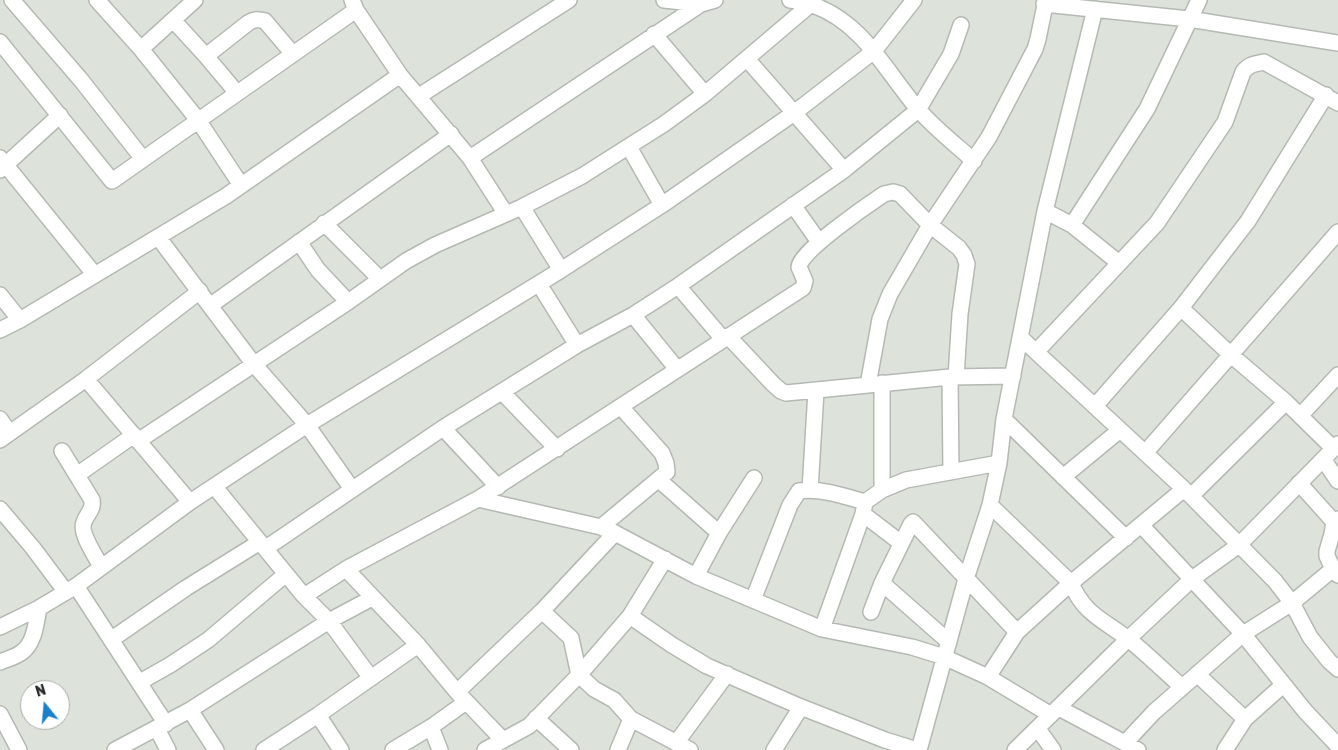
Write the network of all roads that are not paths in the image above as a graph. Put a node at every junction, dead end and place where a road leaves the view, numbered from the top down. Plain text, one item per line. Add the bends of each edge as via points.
1 (12, 0) edge
2 (97, 0) edge
3 (195, 0) edge
4 (569, 0) edge
5 (664, 0) edge
6 (790, 0) edge
7 (914, 0) edge
8 (1199, 0) edge
9 (705, 1) edge
10 (1045, 2) edge
11 (811, 4) junction
12 (354, 5) edge
13 (1095, 9) junction
14 (1189, 19) junction
15 (173, 20) junction
16 (961, 25) dead end
17 (654, 34) junction
18 (0, 42) edge
19 (1338, 43) edge
20 (140, 49) junction
21 (874, 51) junction
22 (292, 54) junction
23 (206, 56) junction
24 (747, 59) junction
25 (400, 75) junction
26 (237, 93) junction
27 (705, 94) junction
28 (419, 96) junction
29 (1332, 99) edge
30 (918, 110) junction
31 (794, 113) junction
32 (60, 115) junction
33 (198, 120) junction
34 (451, 134) junction
35 (628, 147) junction
36 (470, 158) junction
37 (143, 159) junction
38 (974, 161) junction
39 (2, 164) edge
40 (844, 170) junction
41 (241, 185) junction
42 (662, 205) junction
43 (793, 205) junction
44 (522, 207) junction
45 (1045, 211) junction
46 (506, 214) junction
47 (324, 223) junction
48 (930, 225) junction
49 (1072, 225) junction
50 (1338, 232) edge
51 (158, 237) junction
52 (298, 242) junction
53 (819, 242) junction
54 (1119, 263) junction
55 (562, 270) junction
56 (95, 275) junction
57 (380, 279) junction
58 (539, 284) junction
59 (678, 286) junction
60 (200, 291) junction
61 (0, 295) edge
62 (348, 302) junction
63 (211, 305) junction
64 (1181, 308) junction
65 (633, 314) junction
66 (20, 320) junction
67 (0, 330) edge
68 (725, 337) junction
69 (1020, 337) junction
70 (577, 345) junction
71 (1036, 352) junction
72 (1231, 355) junction
73 (253, 363) junction
74 (677, 369) junction
75 (1338, 375) edge
76 (1013, 376) junction
77 (953, 377) junction
78 (86, 379) junction
79 (875, 384) junction
80 (816, 391) junction
81 (502, 392) junction
82 (1286, 402) junction
83 (1095, 406) junction
84 (621, 407) junction
85 (1300, 416) junction
86 (0, 418) edge
87 (1004, 420) junction
88 (307, 425) junction
89 (443, 428) junction
90 (1120, 430) junction
91 (5, 436) edge
92 (136, 438) junction
93 (1336, 446) edge
94 (557, 449) junction
95 (62, 451) dead end
96 (1145, 453) junction
97 (1322, 459) junction
98 (998, 462) junction
99 (951, 472) junction
100 (77, 475) junction
101 (1063, 476) junction
102 (754, 478) dead end
103 (659, 480) junction
104 (1338, 481) edge
105 (1299, 483) junction
106 (214, 486) junction
107 (498, 487) junction
108 (352, 489) junction
109 (810, 490) junction
110 (882, 490) junction
111 (1187, 493) junction
112 (478, 499) junction
113 (190, 502) junction
114 (990, 505) junction
115 (864, 508) junction
116 (0, 509) edge
117 (1336, 520) edge
118 (1141, 525) junction
119 (601, 527) junction
120 (615, 533) junction
121 (719, 533) junction
122 (1126, 538) junction
123 (901, 543) junction
124 (263, 545) junction
125 (1239, 545) junction
126 (665, 559) junction
127 (101, 567) junction
128 (346, 569) junction
129 (1336, 572) edge
130 (286, 574) junction
131 (696, 576) junction
132 (966, 579) junction
133 (1192, 579) junction
134 (882, 583) junction
135 (1071, 583) junction
136 (71, 589) junction
137 (304, 596) junction
138 (372, 598) junction
139 (753, 600) junction
140 (1292, 602) junction
141 (39, 608) junction
142 (542, 612) junction
143 (871, 612) dead end
144 (630, 616) junction
145 (329, 621) junction
146 (0, 627) edge
147 (822, 629) junction
148 (1017, 632) junction
149 (1244, 634) junction
150 (112, 638) junction
151 (1128, 639) junction
152 (418, 645) junction
153 (946, 649) junction
154 (0, 662) edge
155 (1338, 669) edge
156 (727, 674) junction
157 (1197, 674) junction
158 (579, 675) junction
159 (988, 677) junction
160 (371, 678) junction
161 (140, 682) junction
162 (1283, 684) junction
163 (1182, 687) junction
164 (461, 697) junction
165 (801, 707) junction
166 (190, 710) junction
167 (1055, 712) junction
168 (0, 714) edge
169 (318, 715) junction
170 (536, 718) junction
171 (631, 719) junction
172 (1245, 719) junction
173 (161, 727) junction
174 (431, 727) junction
175 (1038, 729) junction
176 (503, 740) junction
177 (676, 743) junction
178 (1338, 746) edge
179 (1132, 747) edge
180 (19, 750) edge
181 (115, 750) edge
182 (168, 750) edge
183 (216, 750) edge
184 (264, 750) edge
185 (341, 750) edge
186 (393, 750) edge
187 (440, 750) edge
188 (485, 750) edge
189 (571, 750) edge
190 (618, 750) edge
191 (690, 750) edge
192 (774, 750) edge
193 (918, 750) edge
194 (1015, 750) edge
195 (1053, 750) edge
196 (1225, 750) edge
197 (1334, 750) edge

1 - 37 street
2 - 20 street
3 - 15 street
4 - 28 street
5 - 9 street
6 - 11 street
7 - 21 street
8 - 14 street
9 - 17 street
10 - 13 street
10 - 38 street via 1035,49
11 - 21 street via 851,26
11 - 24 street
12 - 22 street
12 - 25 street
13 - 14 street
13 - 45 street
14 - 19 street
14 - 49 street via 1147,109
15 - 20 street
15 - 23 street
16 - 30 street via 951,54
17 - 27 street
17 - 36 street
18 - 32 street
20 - 33 street
21 - 30 street
21 - 31 street
22 - 23 street via 265,22 259,20 248,23
22 - 26 street
23 - 26 street
24 - 27 street
24 - 31 street
25 - 28 street
25 - 41 street
26 - 33 street
27 - 35 street
28 - 34 street
29 - 54 street via 1264,62 1247,67 1225,122 1212,142 1157,223
29 - 64 street via 1248,221
30 - 38 street
30 - 40 street
31 - 40 street
31 - 42 street
32 - 37 street via 112,181
32 - 39 street
33 - 37 street
33 - 41 street
34 - 36 street
34 - 47 street
35 - 42 street
35 - 44 street via 582,176
36 - 46 street
38 - 48 street
39 - 56 street
40 - 43 street
41 - 51 street
42 - 55 street
43 - 53 street
43 - 59 street
44 - 46 street
44 - 55 street
45 - 49 street
45 - 69 street
46 - 57 street via 435,245
47 - 52 street
47 - 57 street
48 - 53 street via 907,199 893,192 884,194
48 - 77 street via 959,248 967,264
48 - 79 street via 890,294 880,319
49 - 54 street
50 - 72 street
51 - 56 street
51 - 60 street
52 - 62 street via 318,270
52 - 63 street
53 - 68 street via 798,264 805,281 803,288
54 - 71 street
55 - 58 street
56 - 66 street
57 - 62 street
58 - 70 street
58 - 88 street
59 - 65 street
59 - 68 street
60 - 63 street
60 - 78 street
61 - 66 street
62 - 73 street
63 - 73 street
64 - 72 street
64 - 83 street
65 - 70 street
65 - 74 street
66 - 67 street
68 - 74 street
68 - 80 street via 781,391 792,394
69 - 71 street
69 - 76 street
70 - 81 street
71 - 83 street
72 - 82 street
72 - 96 street
73 - 88 street
73 - 92 street
74 - 84 street
75 - 85 street
76 - 77 street
76 - 87 street
77 - 79 street
77 - 99 street
78 - 91 street
78 - 92 street
79 - 80 street
79 - 110 street
80 - 109 street
81 - 89 street
81 - 94 street
82 - 85 street
82 - 111 street
83 - 90 street
84 - 94 street
84 - 103 street via 662,453 667,472
85 - 93 street
86 - 91 street
87 - 98 street
87 - 101 street
88 - 106 street
88 - 108 street
89 - 107 street
89 - 108 street
90 - 96 street
90 - 101 street
92 - 100 street
92 - 113 street
93 - 97 street
94 - 107 street
95 - 100 street
96 - 111 street
97 - 104 street
97 - 105 street
98 - 99 street
98 - 114 street
99 - 110 street via 906,480
100 - 127 street via 92,500 93,506 83,527
101 - 122 street
102 - 121 street
103 - 119 street
103 - 121 street
105 - 117 street
105 - 125 street
106 - 113 street
106 - 124 street
107 - 112 street
108 - 124 street
109 - 115 street via 832,493
109 - 139 street via 799,491 794,496
110 - 115 street
111 - 118 street
111 - 125 street
112 - 119 street
112 - 128 street
113 - 127 street
114 - 132 street
114 - 135 street
115 - 123 street
115 - 147 street
116 - 136 street
117 - 129 street via 1327,556
118 - 122 street
118 - 133 street
119 - 120 street
120 - 126 street
120 - 142 street
121 - 131 street
122 - 135 street
123 - 132 street via 910,524 915,522
123 - 134 street
124 - 130 street
124 - 150 street via 186,588
125 - 133 street
125 - 140 street
126 - 131 street
126 - 144 street
127 - 136 street
128 - 137 street
128 - 138 street
129 - 140 street
130 - 137 street
130 - 161 street via 208,640
131 - 139 street
132 - 148 street
132 - 153 street
133 - 149 street
133 - 151 street
134 - 143 street
134 - 153 street
135 - 148 street
135 - 151 street via 1085,608
136 - 141 street
136 - 150 street
137 - 145 street
138 - 145 street
138 - 152 street
139 - 147 street
140 - 149 street
140 - 155 street via 1310,637
141 - 146 street
141 - 154 street via 28,646
142 - 158 street via 571,638
142 - 164 street
144 - 156 street via 707,666
144 - 158 street
145 - 160 street
145 - 166 street
147 - 153 street via 921,649
148 - 159 street
149 - 157 street
149 - 162 street
150 - 161 street
151 - 163 street
151 - 167 street
152 - 160 street
152 - 164 street
153 - 159 street
153 - 193 street
156 - 165 street
156 - 177 street
157 - 163 street
157 - 172 street
158 - 170 street
158 - 171 street via 594,689 614,700
159 - 167 street
160 - 169 street
161 - 173 street
162 - 172 street
162 - 178 street
163 - 179 street via 1154,712
164 - 174 street
164 - 176 street
165 - 192 street
165 - 193 street
166 - 173 street
166 - 183 street
167 - 175 street
167 - 179 street
168 - 180 street
169 - 184 street
169 - 185 street
170 - 176 street via 529,726
170 - 189 street
171 - 177 street
171 - 190 street
172 - 196 street
173 - 181 street
173 - 182 street
174 - 186 street
174 - 187 street
175 - 194 street
175 - 195 street
176 - 188 street
177 - 191 street
178 - 197 street

